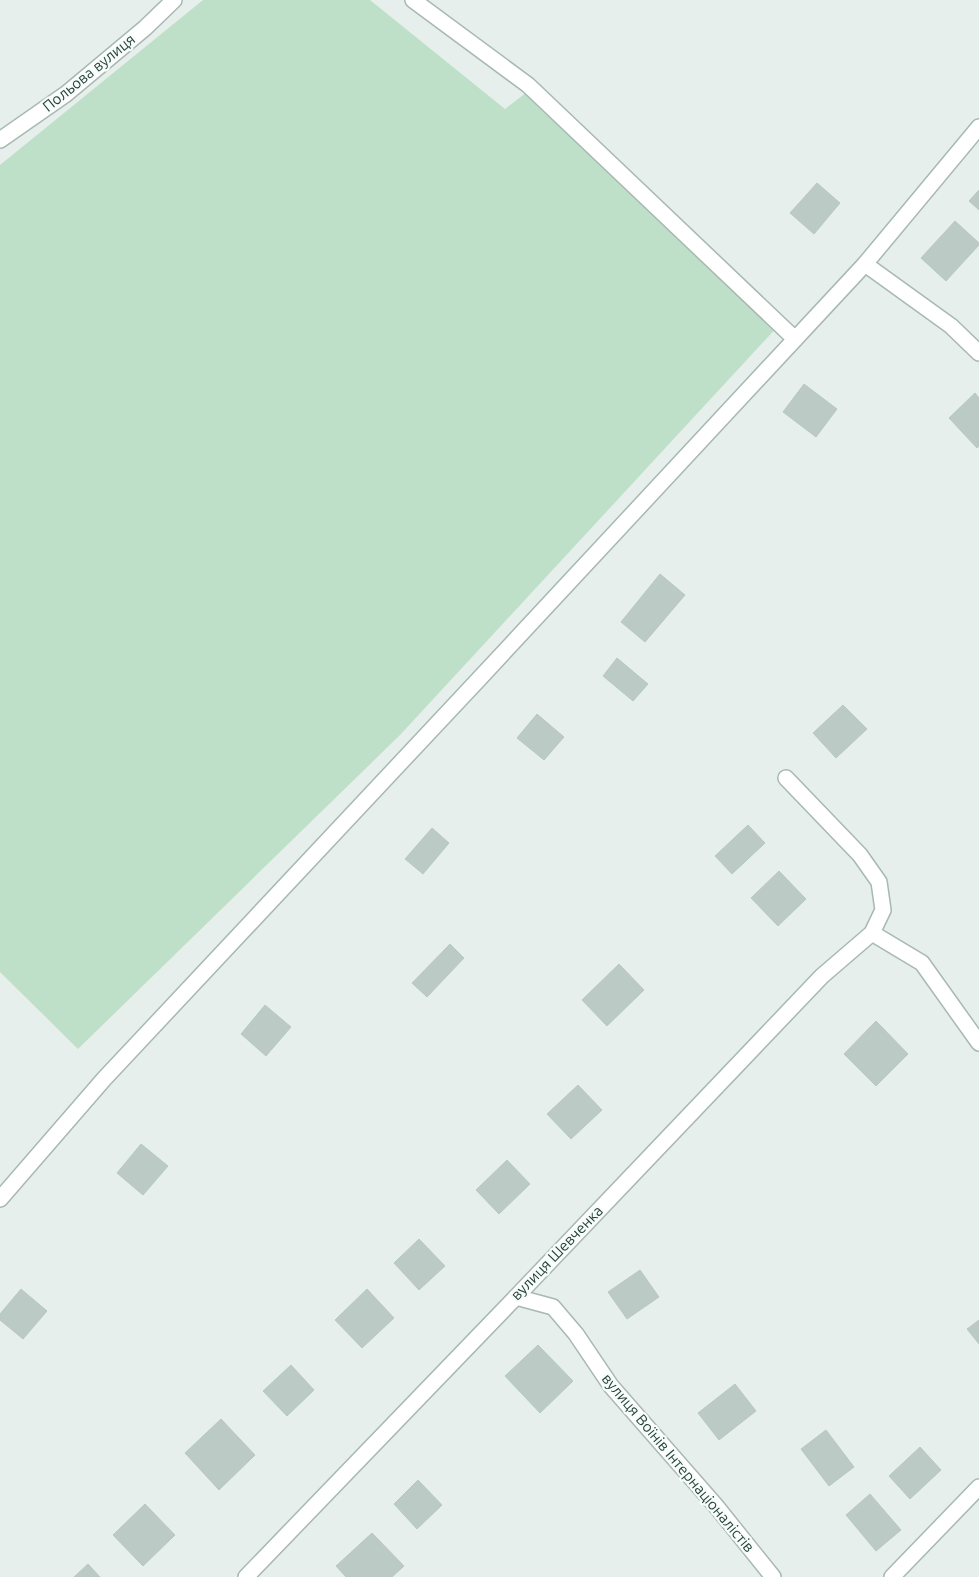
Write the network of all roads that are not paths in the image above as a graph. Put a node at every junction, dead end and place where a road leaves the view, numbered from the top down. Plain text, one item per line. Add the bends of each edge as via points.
1 (174, 0) edge
2 (413, 0) edge
3 (979, 127) edge
4 (0, 140) edge
5 (865, 264) junction
6 (795, 339) junction
7 (979, 353) edge
8 (786, 778) dead end
9 (872, 933) junction
10 (979, 1043) edge
11 (0, 1199) edge
12 (516, 1297) junction
13 (979, 1487) edge
14 (246, 1577) edge
15 (773, 1577) edge
16 (892, 1577) edge

1 - 4 street, Польова вулиця via 146,28 66,94
2 - 6 street via 532,88
3 - 5 street
5 - 6 street
5 - 7 street via 951,326
6 - 11 street via 104,1079
8 - 9 street, вулиця Шевченка via 860,855 879,882 883,910
9 - 10 street via 922,963
9 - 12 street, вулиця Шевченка via 822,976
12 - 14 street, вулиця Шевченка
12 - 15 street, вулиця Воїнів Інтернаціоналістів via 553,1307 576,1334 611,1386
13 - 16 street

